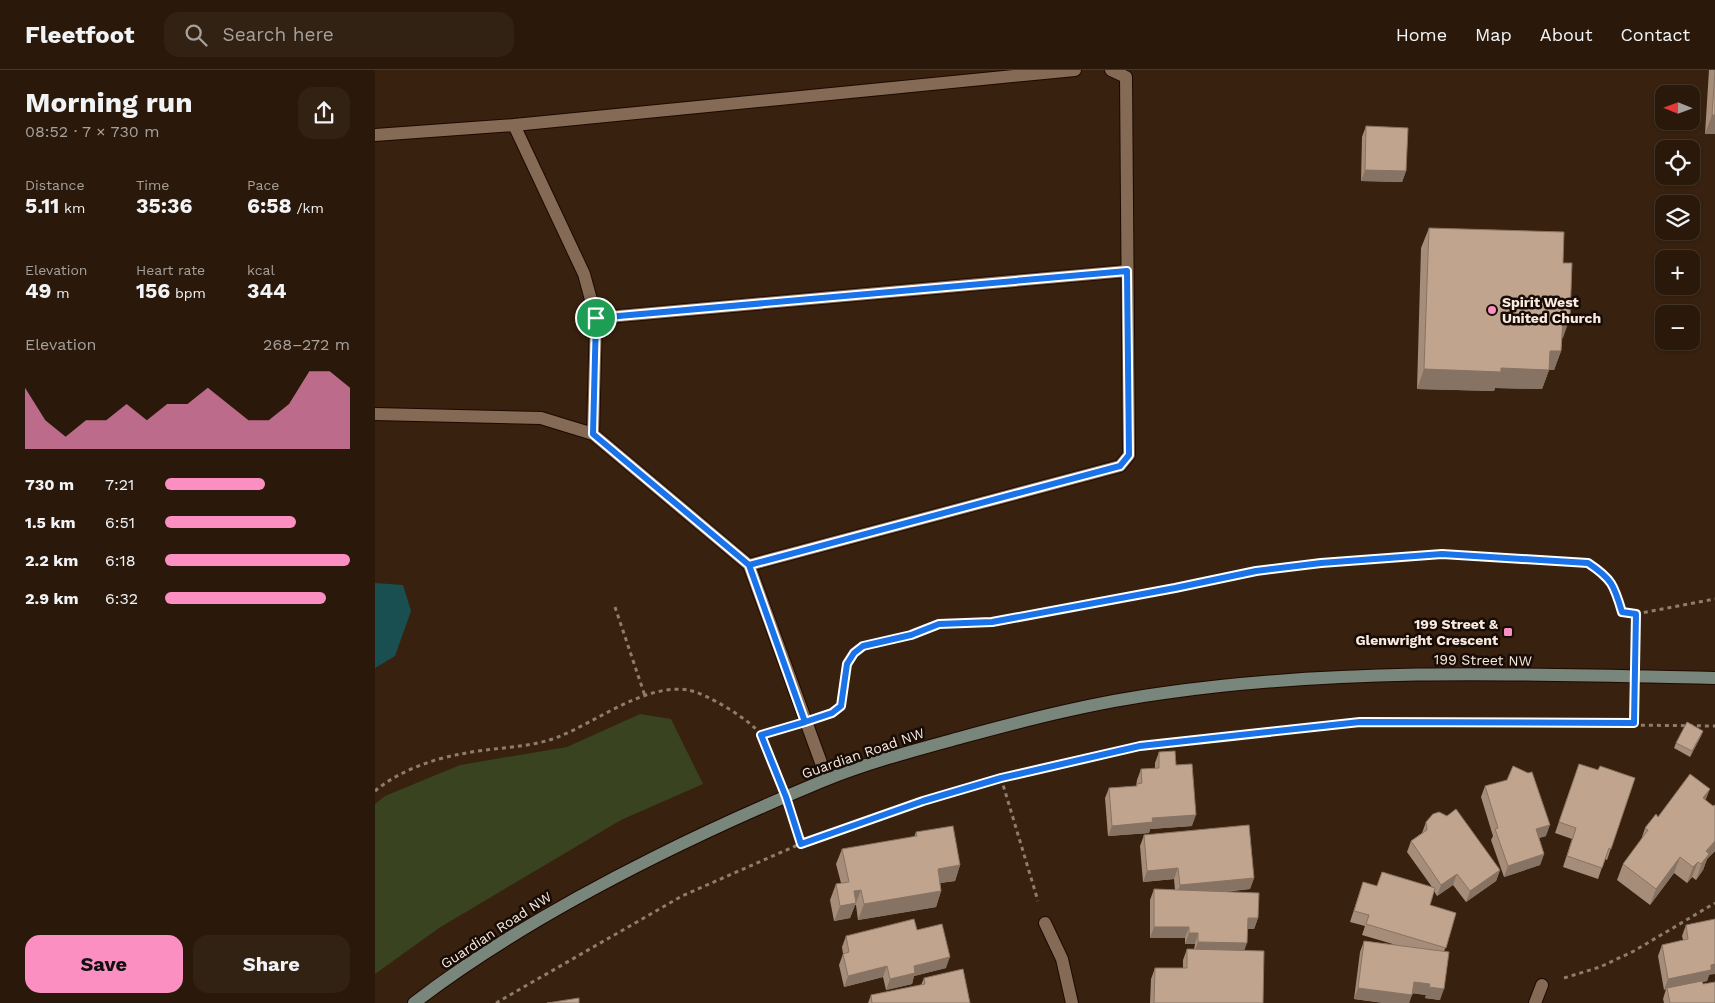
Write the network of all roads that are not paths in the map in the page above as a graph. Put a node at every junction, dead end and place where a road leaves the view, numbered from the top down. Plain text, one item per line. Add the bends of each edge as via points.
1 (1075, 70) edge
2 (1111, 70) edge
3 (514, 125) junction
4 (375, 135) edge
5 (1127, 271) junction
6 (596, 318) junction
7 (375, 414) edge
8 (593, 434) junction
9 (749, 565) junction
10 (1715, 678) edge
11 (1251, 684) joint
12 (827, 779) junction
13 (1045, 923) road end
14 (1542, 985) road end
15 (413, 1003) edge
16 (1072, 1003) edge
17 (1535, 1003) edge

1 - 3 street
2 - 5 street via 1126,78
3 - 4 street
3 - 6 street via 584,274
5 - 6 street
5 - 9 street via 1129,455 1120,466
6 - 8 street
7 - 8 street via 541,418
8 - 9 street
9 - 12 street
10 - 11 main road, 199 Street NW via 1447,674
11 - 12 main road, Guardian Road NW via 1164,693 1071,709 936,744
12 - 15 main road, Guardian Road NW via 710,829 564,905
13 - 16 street via 1061,959
14 - 17 street

